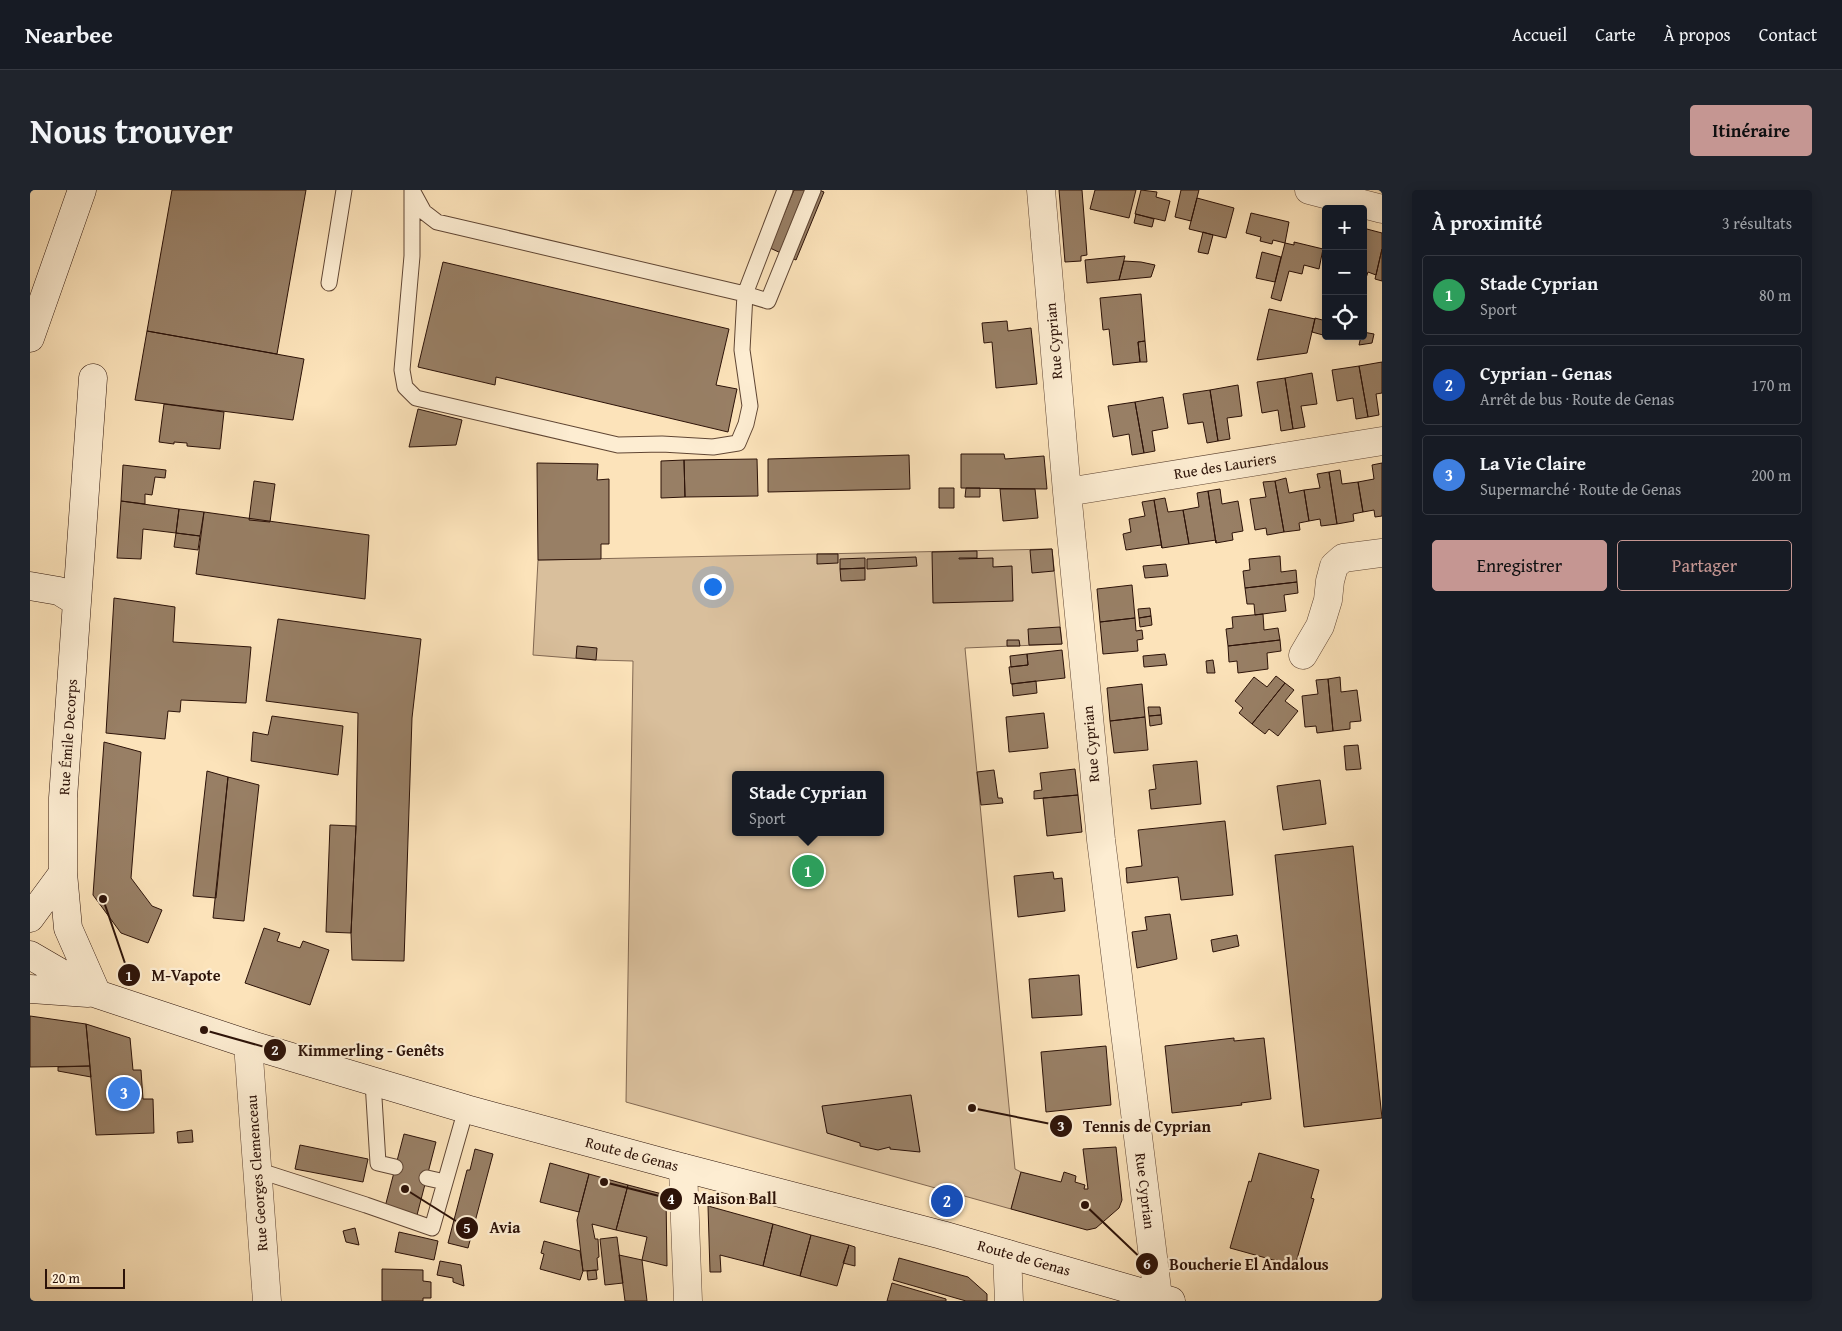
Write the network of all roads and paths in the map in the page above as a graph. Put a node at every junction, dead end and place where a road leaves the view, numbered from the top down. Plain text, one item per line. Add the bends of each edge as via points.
1 (82, 190) edge
2 (344, 190) edge
3 (412, 190) edge
4 (785, 190) edge
5 (813, 190) edge
6 (1041, 190) edge
7 (1309, 190) edge
8 (1382, 209) edge
9 (329, 282) dead end
10 (745, 294) junction
11 (30, 338) edge
12 (93, 378) dead end
13 (1382, 440) edge
14 (1067, 492) junction
15 (1382, 553) edge
16 (80, 570) junction
17 (30, 578) edge
18 (30, 586) edge
19 (77, 602) junction
20 (1303, 655) dead end
21 (63, 873) junction
22 (30, 918) edge
23 (30, 955) edge
24 (30, 968) edge
25 (30, 989) edge
26 (97, 994) junction
27 (248, 1044) junction
28 (372, 1082) junction
29 (466, 1110) junction
30 (396, 1167) dead end
31 (683, 1168) junction
32 (257, 1170) junction
33 (427, 1178) dead end
34 (445, 1182) junction
35 (1008, 1254) junction
36 (1164, 1299) edge
37 (267, 1301) edge
38 (688, 1301) edge
39 (1009, 1301) edge

1 - 11 street
2 - 9 lane
3 - 10 lane via 424,212 437,222
3 - 10 lane via 412,256 402,370 405,387 416,398 618,445 713,447 738,443 750,406 742,350
4 - 10 lane
5 - 10 lane via 768,301
6 - 14 street, Rue Cyprian
7 - 8 street
12 - 16 street, Rue Émile Decorps
13 - 14 street, Rue des Lauriers
14 - 36 street, Rue Cyprian via 1101,840
15 - 20 street via 1343,558 1334,566 1320,626
16 - 17 street
16 - 19 street, Rue Émile Decorps
18 - 19 street via 59,591
19 - 21 street, Rue Émile Decorps via 63,798
21 - 22 street
21 - 26 street, Rue Émile Decorps via 68,928
23 - 26 street, Route de Genas
24 - 26 lane, Route de Genas
25 - 26 street
26 - 27 street, Route de Genas
27 - 28 street, Route de Genas
27 - 32 street, Rue Georges Clemenceau
28 - 29 street, Route de Genas
28 - 30 lane via 378,1163
29 - 31 street, Route de Genas
29 - 34 lane
31 - 35 street, Route de Genas
31 - 38 street
32 - 34 lane via 432,1228
32 - 37 street, Rue Georges Clemenceau
33 - 34 lane
35 - 36 street, Route de Genas
35 - 39 street

